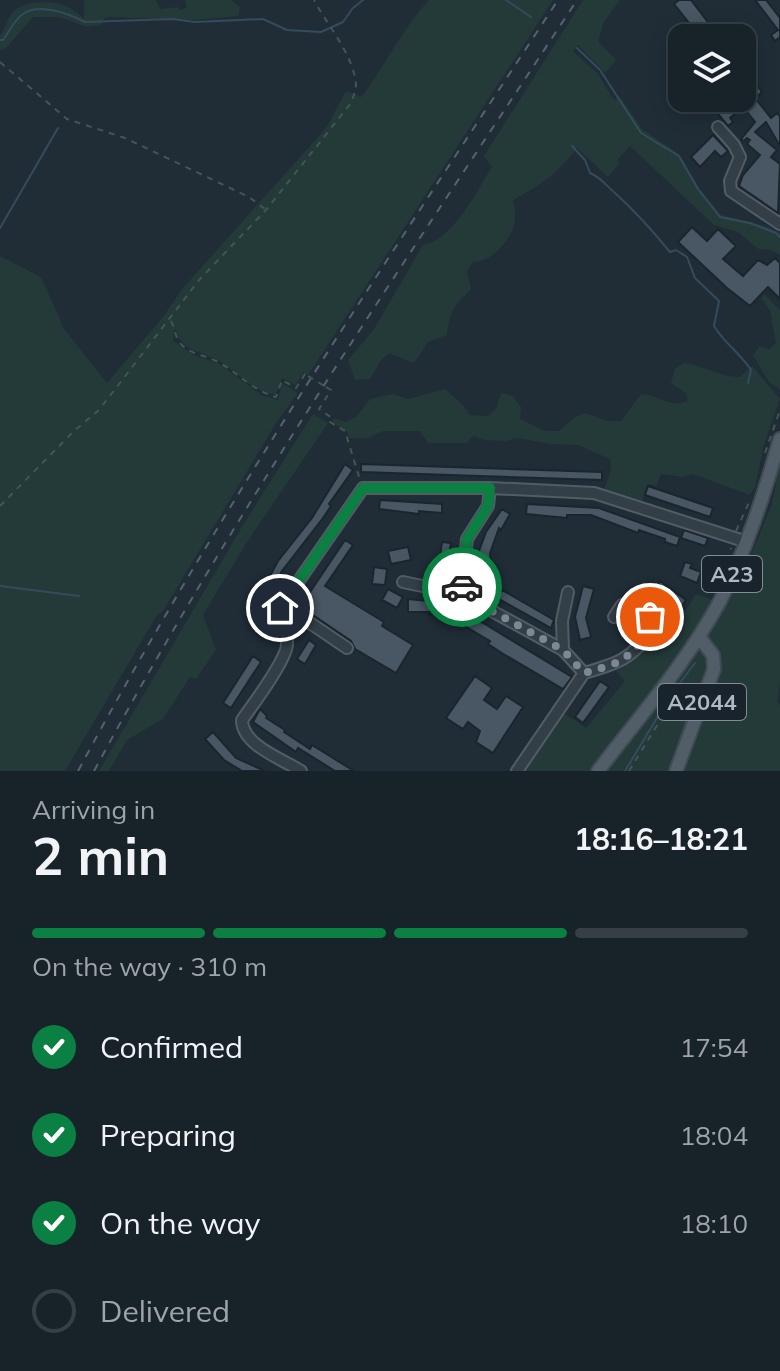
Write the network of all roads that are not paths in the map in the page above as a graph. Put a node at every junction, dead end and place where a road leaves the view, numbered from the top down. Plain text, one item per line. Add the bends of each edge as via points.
1 (718, 127) dead end
2 (780, 224) edge
3 (780, 439) edge
4 (490, 488) junction
5 (747, 542) junction
6 (403, 582) dead end
7 (568, 592) dead end
8 (461, 594) junction
9 (282, 604) junction
10 (614, 617) dead end
11 (699, 637) junction
12 (347, 648) dead end
13 (563, 650) junction
14 (584, 673) junction
15 (301, 771) edge
16 (517, 771) edge
17 (598, 771) edge
18 (676, 771) edge

1 - 2 street via 740,157 731,191
3 - 5 main road, A23
4 - 5 street via 594,493
4 - 8 street via 488,506 467,539
4 - 9 street via 363,488
5 - 11 main road, A23
6 - 8 street
7 - 13 street
8 - 13 street
9 - 12 street
9 - 15 street via 279,620 288,643 284,656 242,720 242,728 248,738
10 - 14 street via 622,605 651,617 650,628 621,663
11 - 17 main road, A23
11 - 18 main road, A2044 via 713,655 714,669
13 - 14 street
14 - 16 street

